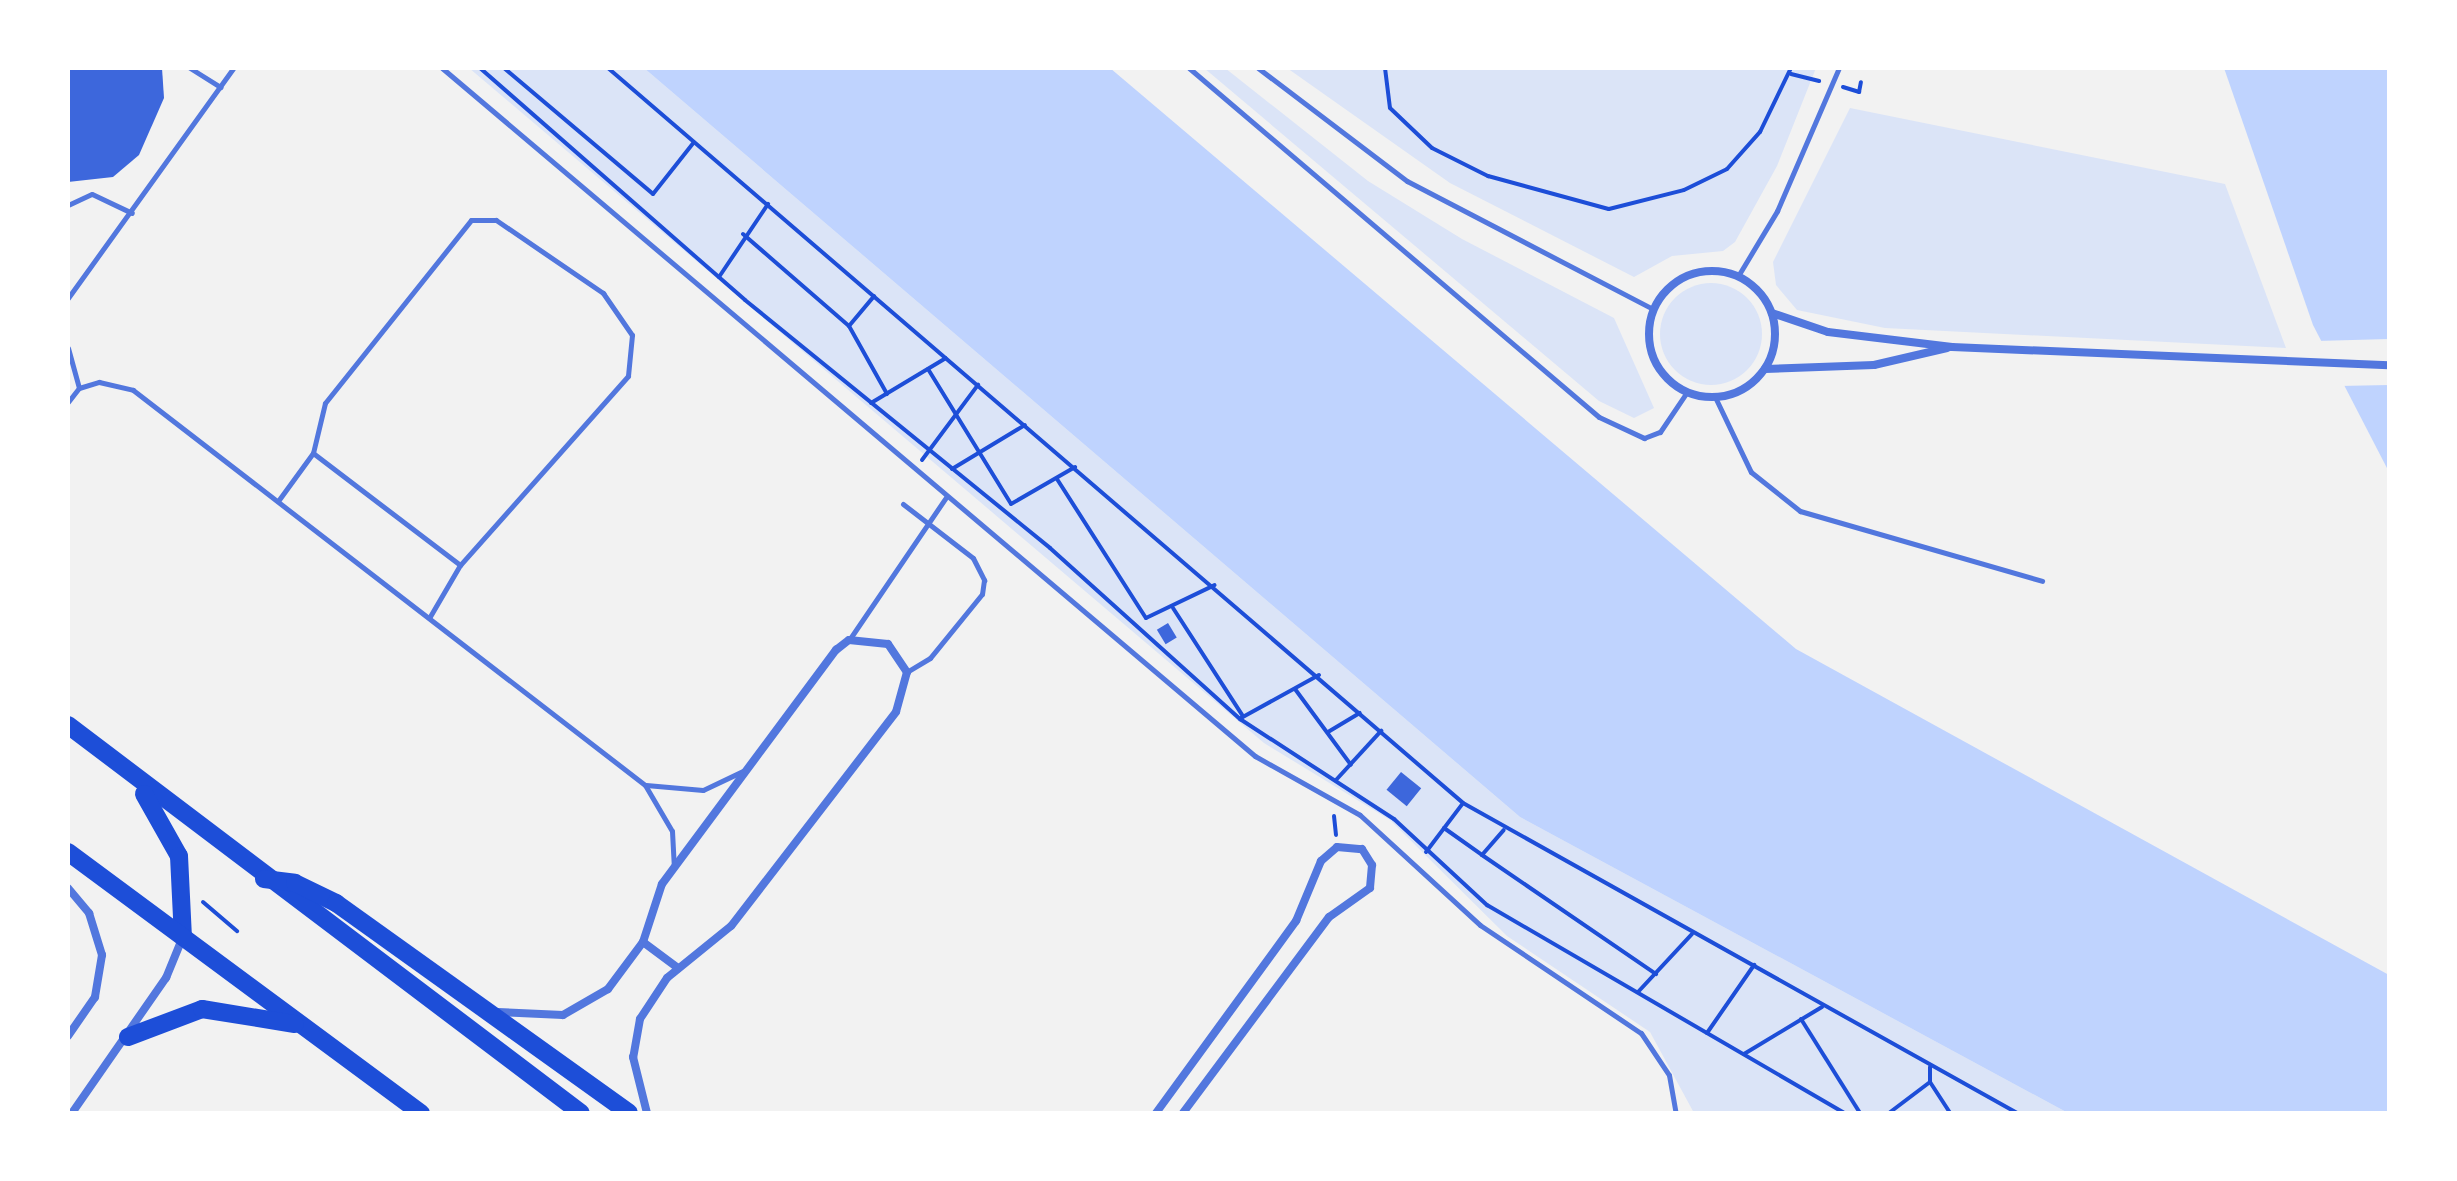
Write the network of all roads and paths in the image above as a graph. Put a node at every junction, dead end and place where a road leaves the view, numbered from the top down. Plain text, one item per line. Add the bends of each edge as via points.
1 (190, 68) edge
2 (233, 68) edge
3 (442, 68) edge
4 (480, 68) edge
5 (504, 68) edge
6 (608, 68) edge
7 (1189, 68) edge
8 (1258, 68) edge
9 (1385, 68) edge
10 (1791, 68) edge
11 (1839, 68) edge
12 (221, 87) junction
13 (694, 142) junction
14 (768, 204) junction
15 (68, 205) edge
16 (132, 213) junction
17 (743, 234) junction
18 (1738, 276) junction
19 (719, 277) junction
20 (874, 296) junction
21 (68, 298) edge
22 (1653, 309) junction
23 (1772, 313) junction
24 (849, 326) junction
25 (1952, 347) junction
26 (68, 348) edge
27 (946, 358) junction
28 (2389, 365) edge
29 (928, 369) junction
30 (1765, 369) junction
31 (978, 385) junction
32 (79, 388) junction
33 (1687, 392) junction
34 (887, 394) junction
35 (1715, 397) junction
36 (68, 402) edge
37 (871, 403) junction
38 (955, 414) junction
39 (1025, 425) junction
40 (929, 450) junction
41 (313, 453) junction
42 (980, 453) junction
43 (1075, 467) junction
44 (952, 469) junction
45 (915, 471) junction
46 (1057, 479) junction
47 (947, 496) junction
48 (278, 501) junction
49 (903, 504) dead end
50 (930, 526) junction
51 (460, 565) junction
52 (2042, 581) dead end
53 (1216, 585) junction
54 (1173, 608) junction
55 (429, 618) junction
56 (849, 640) junction
57 (907, 672) junction
58 (1319, 675) junction
59 (1295, 689) junction
60 (1360, 713) junction
61 (1242, 718) junction
62 (68, 725) edge
63 (1381, 731) junction
64 (1327, 732) junction
65 (754, 762) junction
66 (1351, 765) junction
67 (131, 776) junction
68 (1336, 780) junction
69 (645, 785) junction
70 (1332, 799) junction
71 (1463, 803) junction
72 (1444, 828) junction
73 (1504, 830) junction
74 (1337, 847) junction
75 (1426, 851) junction
76 (68, 852) edge
77 (1482, 855) junction
78 (1416, 866) junction
79 (674, 867) junction
80 (264, 879) junction
81 (68, 888) edge
82 (202, 893) dead end
83 (237, 931) dead end
84 (1692, 934) junction
85 (183, 937) junction
86 (643, 942) junction
87 (1754, 965) junction
88 (678, 968) junction
89 (1656, 974) junction
90 (1638, 992) junction
91 (1822, 1007) junction
92 (493, 1012) junction
93 (1801, 1019) junction
94 (302, 1025) junction
95 (1707, 1033) junction
96 (68, 1036) edge
97 (128, 1037) junction
98 (1744, 1054) junction
99 (1930, 1067) junction
100 (1930, 1082) junction
101 (72, 1113) edge
102 (421, 1113) edge
103 (581, 1113) edge
104 (629, 1113) edge
105 (647, 1113) edge
106 (1156, 1113) edge
107 (1183, 1113) edge
108 (1676, 1113) edge
109 (1844, 1113) edge
110 (1860, 1113) edge
111 (1889, 1113) edge
112 (1950, 1113) edge
113 (2017, 1113) edge

1 - 12 lane
2 - 12 lane
3 - 45 lane
4 - 19 path
5 - 13 path via 653,194
6 - 13 path
7 - 33 lane via 1599,417 1644,438 1674,417
8 - 22 lane via 1407,181
9 - 10 path via 1390,108 1432,148 1488,176 1609,209 1684,190 1727,169 1766,123
11 - 18 lane via 1777,211
12 - 16 lane
13 - 14 path
14 - 17 path
14 - 20 path
15 - 16 lane via 92,194
16 - 21 lane
17 - 19 path
17 - 24 path
18 - 22 street via 1710,270 1682,277
18 - 23 street
19 - 37 path
20 - 24 path
20 - 27 path
22 - 33 street via 1653,357
23 - 25 street via 1828,332
23 - 30 street via 1775,342
24 - 34 path
25 - 28 street via 2299,366
25 - 30 street via 1874,365
26 - 32 lane
27 - 29 path
27 - 31 path
29 - 34 path
29 - 38 path
30 - 35 street via 1744,389
31 - 38 path
31 - 39 path
32 - 36 lane
32 - 48 lane via 111,381 133,390
33 - 35 street
34 - 37 path
35 - 52 lane via 1751,472 1800,511
37 - 40 path
38 - 40 path
38 - 42 path
39 - 42 path
39 - 43 path
40 - 44 path
40 - 45 path
41 - 48 lane
41 - 51 lane
41 - 51 lane via 325,403 471,220 496,220 603,293 632,335 628,376
42 - 44 path
42 - 46 path via 1011,504
43 - 46 path
43 - 53 path
44 - 61 path
45 - 47 lane
46 - 54 path via 1146,618
47 - 50 lane
47 - 70 lane via 1255,756
48 - 55 lane
49 - 50 lane
50 - 56 lane
50 - 57 lane via 973,558 984,580 982,594 930,658
51 - 55 lane
53 - 54 path
53 - 58 path
54 - 61 path
55 - 69 lane
56 - 57 street via 888,644
56 - 65 street
57 - 88 street via 896,712 731,926
58 - 59 path
58 - 60 path
59 - 61 path
59 - 64 path
60 - 63 path
60 - 64 path
61 - 68 path
62 - 67 main road
63 - 66 path
63 - 71 path
64 - 66 path
65 - 69 lane via 703,790
65 - 79 street
66 - 68 path
67 - 80 main road
67 - 85 main road via 179,856
68 - 70 path
68 - 75 path
69 - 79 lane via 672,831
70 - 74 path
70 - 78 lane
71 - 72 path
71 - 73 path
72 - 75 path
72 - 77 path
73 - 77 path
73 - 84 path
74 - 106 street via 1321,861 1296,921
74 - 107 street via 1362,849 1372,865 1370,888 1329,917
75 - 78 path
75 - 90 path via 1487,905
76 - 85 main road
77 - 89 path
78 - 108 lane via 1540,970 1641,1033 1669,1075
79 - 86 street
80 - 92 main road via 295,883 336,903
80 - 103 main road
81 - 96 street via 89,913 102,955 95,997
82 - 83 path via 203,903
84 - 87 path
84 - 89 path
85 - 94 main road
85 - 97 street
86 - 88 street
86 - 92 street via 621,975 579,1008 534,1018
87 - 91 path
87 - 95 path
88 - 105 street via 640,1019 633,1057
89 - 90 path
90 - 95 path
91 - 93 path
91 - 99 path
92 - 104 main road
93 - 98 path
93 - 110 path
94 - 97 main road via 202,1009
94 - 102 main road
95 - 98 path
97 - 101 street
98 - 109 path
99 - 100 path
99 - 113 path
100 - 111 path
100 - 112 path

